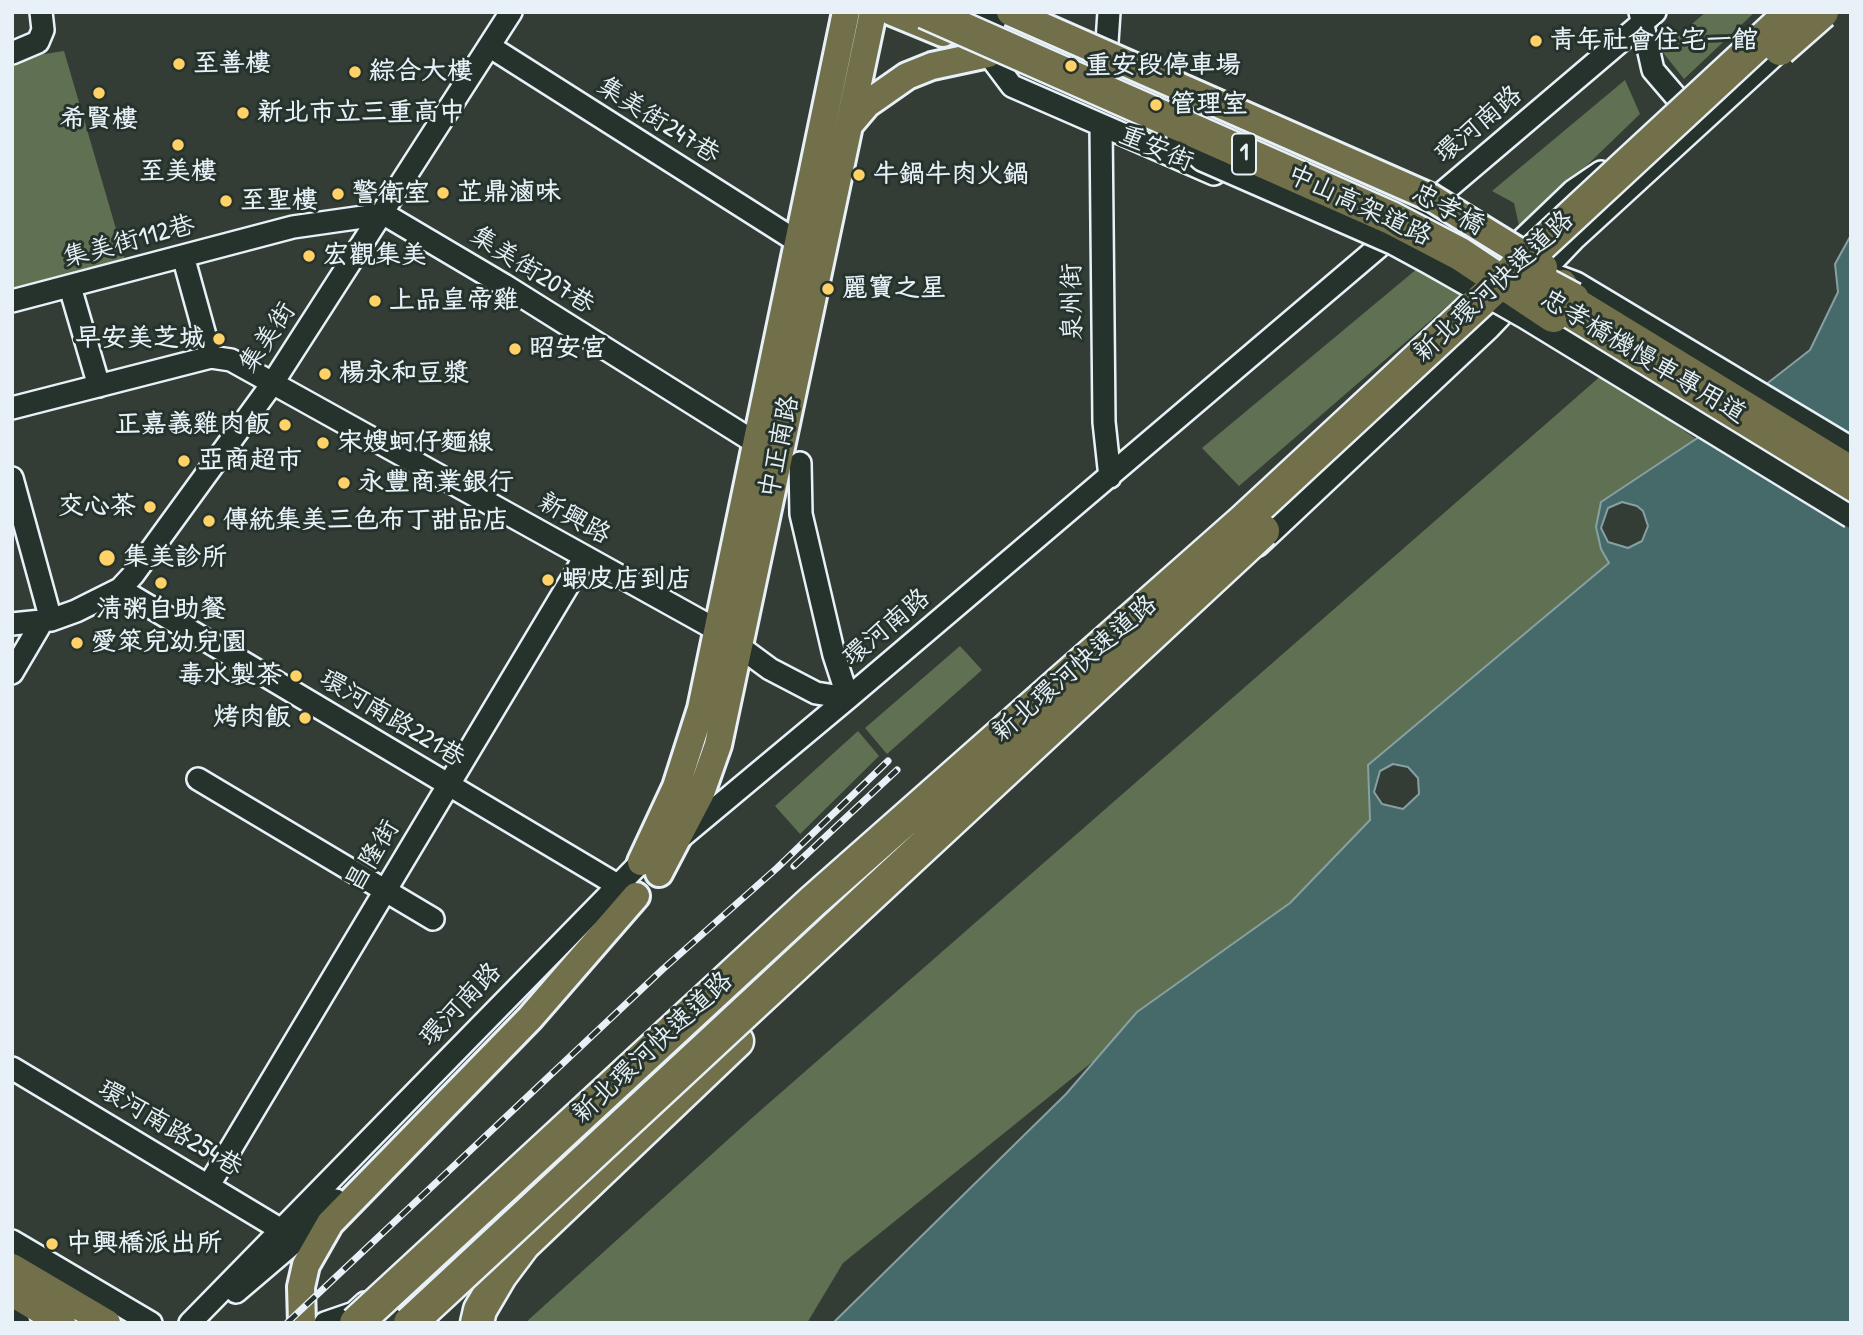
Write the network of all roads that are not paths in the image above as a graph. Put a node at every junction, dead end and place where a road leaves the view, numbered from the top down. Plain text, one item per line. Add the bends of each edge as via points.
1 (41, 12) edge
2 (511, 12) edge
3 (846, 12) edge
4 (873, 12) edge
5 (892, 12) edge
6 (974, 12) edge
7 (1010, 12) edge
8 (1040, 12) edge
9 (1109, 12) edge
10 (1780, 12) edge
11 (1792, 12) edge
12 (1822, 12) edge
13 (1646, 16) edge
14 (925, 18) edge
15 (1107, 42) junction
16 (489, 46) junction
17 (12, 54) edge
18 (988, 54) junction
19 (1678, 100) junction
20 (1698, 123) junction
21 (849, 125) junction
22 (1101, 125) junction
23 (1178, 138) junction
24 (1321, 139) junction
25 (1311, 161) junction
26 (1590, 182) joint
27 (1301, 183) junction
28 (1290, 208) junction
29 (1424, 211) junction
30 (384, 214) junction
31 (1404, 229) junction
32 (798, 242) junction
33 (183, 256) junction
34 (1513, 279) junction
35 (70, 287) junction
36 (1562, 297) junction
37 (12, 301) edge
38 (211, 357) junction
39 (272, 384) junction
40 (99, 386) junction
41 (12, 408) edge
42 (756, 443) junction
43 (1851, 449) edge
44 (800, 463) dead end
45 (1851, 469) edge
46 (1110, 477) junction
47 (12, 478) edge
48 (1851, 498) edge
49 (1851, 517) edge
50 (585, 557) junction
51 (120, 589) junction
52 (47, 621) junction
53 (12, 624) edge
54 (727, 637) junction
55 (12, 673) edge
56 (848, 698) junction
57 (198, 779) dead end
58 (448, 785) junction
59 (680, 839) junction
60 (650, 867) junction
61 (385, 891) junction
62 (627, 891) junction
63 (433, 919) dead end
64 (820, 945) junction
65 (12, 1068) edge
66 (562, 1121) junction
67 (595, 1156) junction
68 (209, 1185) junction
69 (289, 1235) junction
70 (12, 1241) edge
71 (12, 1267) edge
72 (12, 1293) edge
73 (12, 1319) edge
74 (360, 1320) edge
75 (19, 1323) edge
76 (62, 1323) edge
77 (107, 1323) edge
78 (151, 1323) edge
79 (190, 1323) edge
80 (200, 1323) edge
81 (302, 1323) edge
82 (325, 1323) edge
83 (411, 1323) edge
84 (477, 1323) edge

1 - 17 street via 43,30 38,42
2 - 16 street, 集美街
3 - 32 main road, 中正南路
4 - 21 main road, 中正南路
5 - 14 main road, 重安街 / 1
6 - 25 street, 重安街
6 - 36 highway, 中山高架道路 / 1, bridge via 1402,205
7 - 36 main road, 忠孝橋 / 1, bridge via 1432,198
8 - 15 street
9 - 15 street
10 - 19 street
11 - 74 highway, 新北環河快速道路, bridge via 1243,521 813,901
12 - 20 street
12 - 64 highway, 新北環河快速道路, bridge
13 - 19 street via 1653,70
13 - 29 street, 環河南路
14 - 18 main road, 重安街 / 1
14 - 27 street, 重安街
14 - 36 highway, 中山高架道路 / 1, bridge via 1391,218 1460,254
15 - 24 street
16 - 30 street, 集美街
16 - 32 street, 集美街247巷
18 - 21 main road via 907,76 867,104
18 - 22 street, 重安街 via 1012,86
18 - 23 main road, 忠孝橋 / 1
19 - 20 street
19 - 26 street
20 - 34 street via 1574,239
21 - 54 main road, 中正南路
22 - 28 street, 重安街
22 - 46 street, 泉州街 via 1104,422
23 - 36 main road, 忠孝橋 / 1, bridge via 1401,239 1505,297
23 - 49 street, 忠孝橋機慢車專用道, bridge via 1202,160 1429,263
24 - 25 street
24 - 29 street via 1417,183
25 - 27 street
25 - 29 street, 重安街
26 - 34 highway via 1585,201
27 - 28 street
27 - 31 street, 重安街
28 - 31 street, 重安街 via 1353,236
29 - 31 street, 環河南路
29 - 34 street, 重安街 via 1473,238
30 - 33 street, 集美街112巷 via 293,227
30 - 39 street, 集美街
30 - 42 street, 集美街207巷
31 - 34 street, 重安街 via 1462,260
31 - 46 street, 環河南路
32 - 42 main road, 中正南路
33 - 35 street, 集美街112巷
33 - 38 street
34 - 66 street via 1184,558
34 - 67 street via 1164,633
34 - 74 highway via 1194,579
35 - 37 street, 集美街112巷
35 - 40 street
36 - 43 street, 忠孝橋機慢車專用道 via 1576,283
36 - 45 main road, 忠孝橋 / 1
36 - 48 main road, 忠孝橋 / 1
38 - 39 street, 新興路 via 231,360
38 - 40 street
39 - 50 street, 新興路
39 - 51 street, 集美街
40 - 41 street
42 - 54 main road, 中正南路
44 - 56 street via 801,514
46 - 56 street, 環河南路
47 - 52 street
50 - 54 street, 新興路
50 - 58 street, 昌隆街
51 - 52 street, 集美街
51 - 58 street, 環河南路221巷
52 - 53 street, 集美街
52 - 55 street
54 - 56 street, 新興路 via 770,669 816,693
54 - 59 main road, 中正南路 via 718,745
54 - 60 main road, 中正南路
56 - 59 street, 環河南路
57 - 61 street
58 - 61 street, 昌隆街
58 - 62 street, 環河南路221巷
59 - 60 main road, 中正南路
60 - 62 street
61 - 63 street
61 - 68 street, 昌隆街
62 - 69 street, 環河南路
62 - 69 street, 環河南路 via 591,938
62 - 81 main road via 530,1018 330,1223 306,1265
64 - 83 highway, 新北環河快速道路, bridge
64 - 84 highway, bridge via 737,1041 524,1244 500,1276
65 - 68 street, 環河南路254巷
66 - 67 street
66 - 74 street
67 - 83 street
68 - 69 street, 環河南路254巷
69 - 79 street, 環河南路
69 - 80 street, 環河南路
70 - 78 street
71 - 77 main road
72 - 76 main road
73 - 75 street
74 - 82 street

